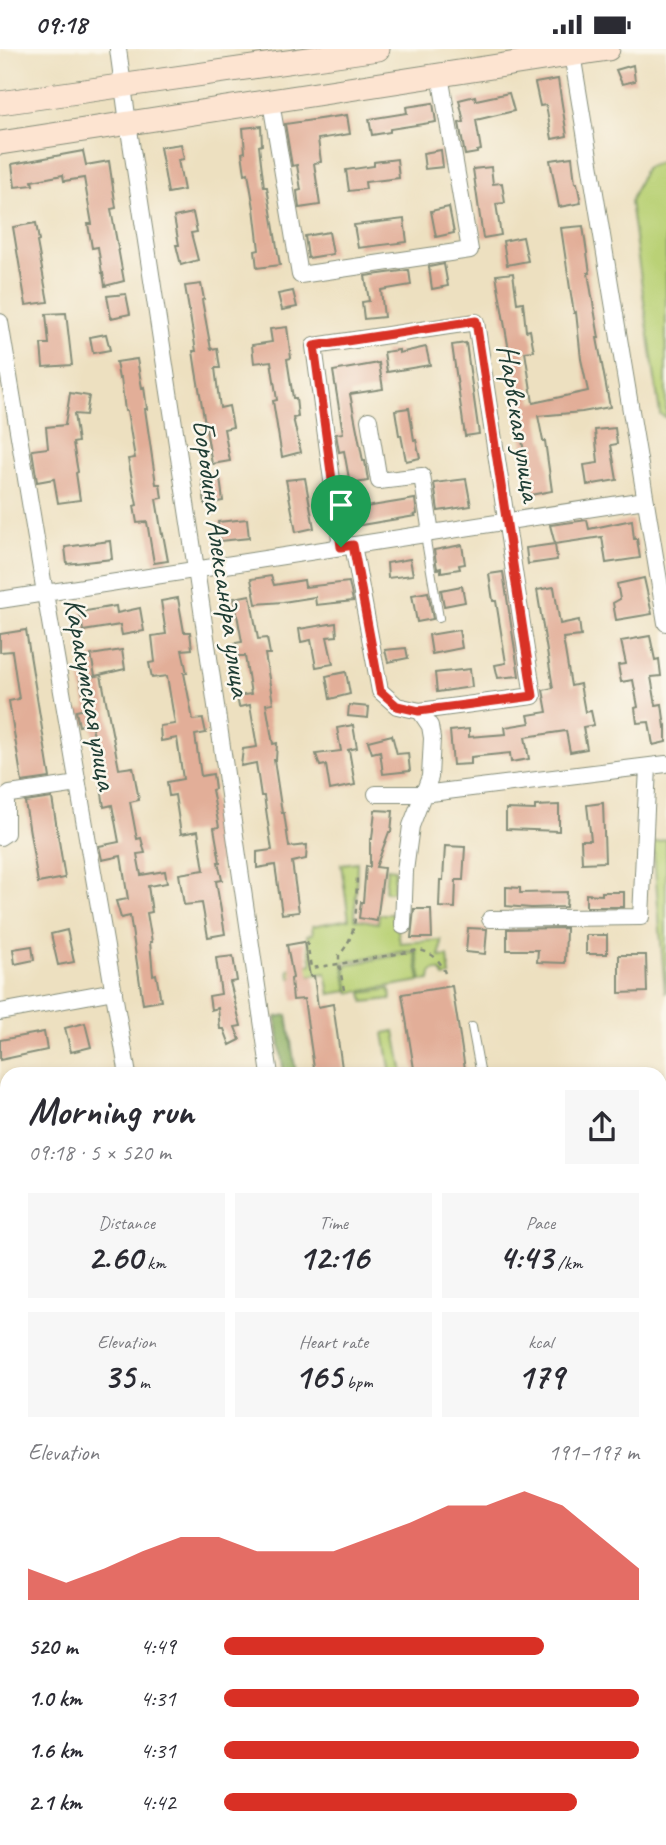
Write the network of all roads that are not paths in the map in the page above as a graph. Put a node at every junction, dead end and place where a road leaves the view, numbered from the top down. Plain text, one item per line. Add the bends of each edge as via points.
1 (118, 49) edge
2 (378, 49) edge
3 (608, 49) edge
4 (572, 54) junction
5 (263, 57) edge
6 (440, 75) junction
7 (124, 85) junction
8 (271, 102) junction
9 (0, 103) edge
10 (128, 123) junction
11 (0, 143) edge
12 (0, 322) edge
13 (369, 420) dead end
14 (645, 500) junction
15 (507, 521) junction
16 (428, 534) junction
17 (347, 546) junction
18 (196, 569) junction
19 (45, 593) junction
20 (1, 595) edge
21 (439, 618) dead end
22 (666, 623) edge
23 (419, 711) junction
24 (666, 764) edge
25 (648, 767) junction
26 (78, 784) junction
27 (376, 794) dead end
28 (423, 794) junction
29 (0, 837) edge
30 (490, 919) dead end
31 (403, 926) dead end
32 (114, 991) junction
33 (0, 1012) edge
34 (472, 1027) dead end
35 (127, 1067) edge
36 (269, 1067) edge
37 (480, 1067) edge

1 - 7 street, Бородина Александра улица
2 - 5 street
3 - 4 street
4 - 6 street
4 - 14 street
5 - 7 street
6 - 8 street
6 - 8 street via 470,250 300,275
7 - 9 street
7 - 10 street, Бородина Александра улица
8 - 10 street
10 - 11 street
10 - 18 street, Бородина Александра улица
12 - 19 street, Каракумская улица
13 - 16 street via 379,481 422,476
14 - 15 street, Нарвская улица
14 - 22 street
15 - 16 street, Нарвская улица
15 - 17 street, Нарвская улица via 476,321 314,346
15 - 23 street, Нарвская улица via 533,696
16 - 17 street, Нарвская улица
16 - 21 lane
17 - 18 street, Нарвская улица
17 - 23 street, Нарвская улица via 380,691 397,706
18 - 19 street, Нарвская улица
18 - 36 street, Бородина Александра улица
19 - 20 street, Нарвская улица
19 - 26 street, Каракумская улица
23 - 28 street via 432,738 430,777
24 - 25 street
25 - 28 street
25 - 30 street via 641,918
26 - 29 street via 10,794 6,797 6,833
26 - 32 street, Каракумская улица
27 - 28 street
28 - 31 street via 407,847
32 - 33 street
32 - 35 street, Каракумская улица
34 - 37 lane

